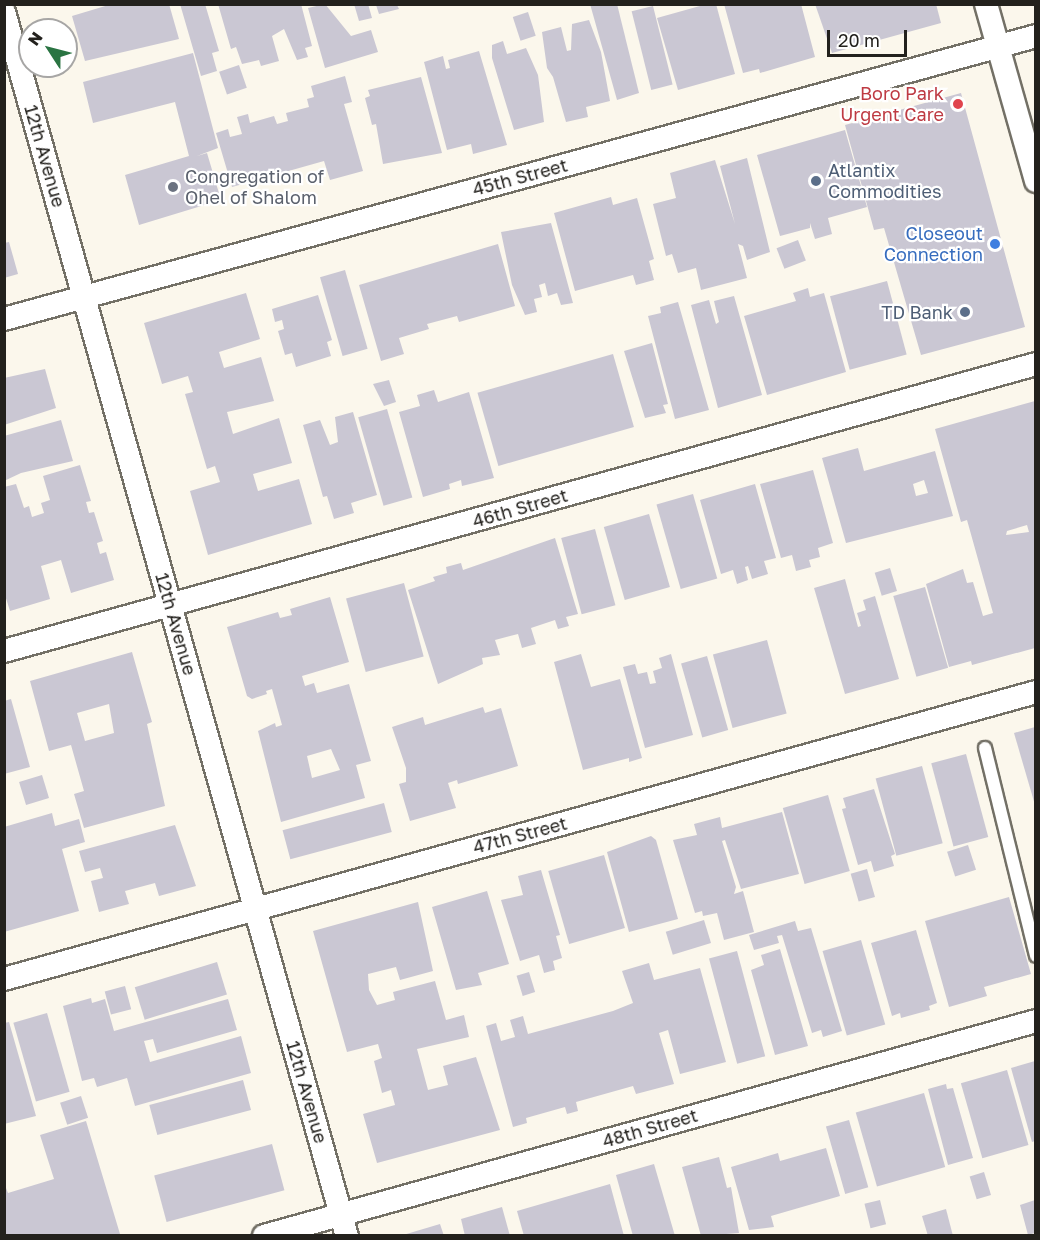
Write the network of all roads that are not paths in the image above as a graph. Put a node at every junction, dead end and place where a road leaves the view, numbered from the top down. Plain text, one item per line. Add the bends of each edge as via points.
1 (986, 4) edge
2 (4, 12) edge
3 (1035, 36) edge
4 (998, 46) junction
5 (1035, 181) edge
6 (85, 296) junction
7 (4, 319) edge
8 (1035, 364) edge
9 (171, 605) junction
10 (4, 651) edge
11 (1035, 692) edge
12 (985, 748) dead end
13 (256, 909) junction
14 (1035, 956) edge
15 (4, 979) edge
16 (1035, 1021) edge
17 (344, 1225) edge
18 (264, 1236) edge

1 - 4 street
2 - 6 street, 12th Avenue
3 - 4 street, 45th Street
4 - 5 street
4 - 6 street, 45th Street
6 - 7 street, 45th Street
6 - 9 street, 12th Avenue
8 - 9 street, 46th Street
9 - 10 street, 46th Street
9 - 13 street, 12th Avenue
11 - 13 street, 47th Street
12 - 14 lane
13 - 15 street, 47th Street
13 - 17 street, 12th Avenue
16 - 17 street, 48th Street
17 - 18 street, 48th Street

